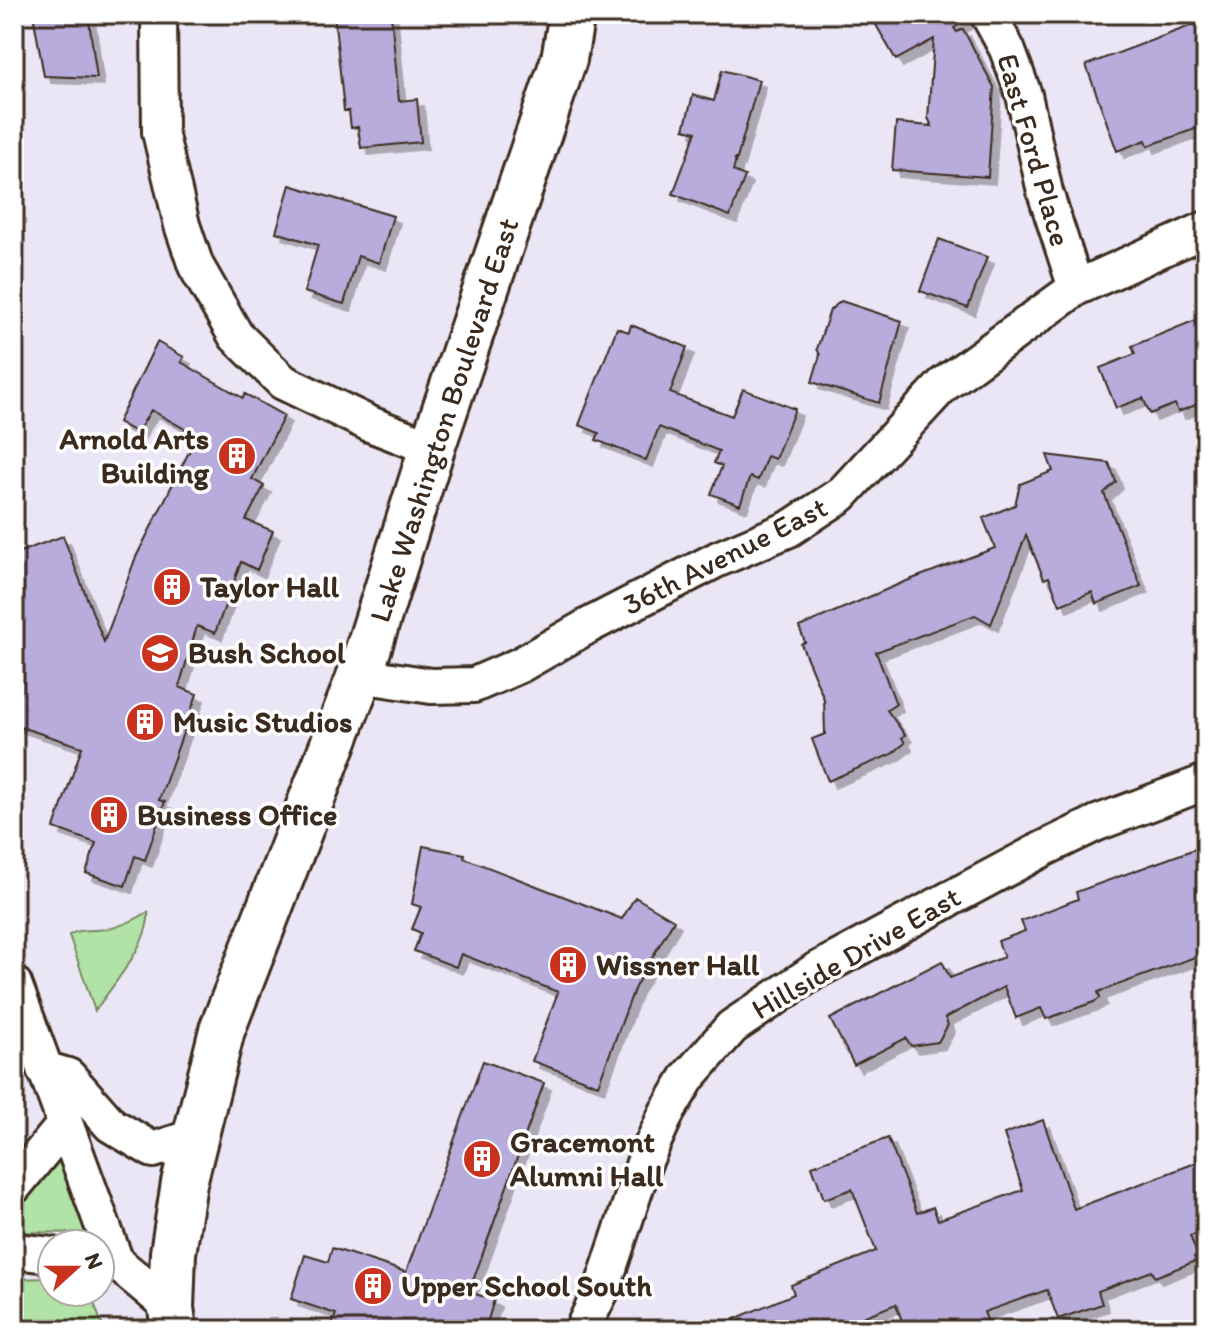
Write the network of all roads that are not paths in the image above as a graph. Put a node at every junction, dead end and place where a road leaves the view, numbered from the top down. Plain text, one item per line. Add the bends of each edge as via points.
1 (159, 14) edge
2 (572, 14) edge
3 (988, 14) edge
4 (1206, 229) edge
5 (1076, 288) junction
6 (432, 448) junction
7 (360, 675) junction
8 (1206, 782) edge
9 (14, 984) edge
10 (44, 1069) junction
11 (65, 1124) junction
12 (196, 1136) junction
13 (14, 1186) edge
14 (98, 1228) edge
15 (14, 1251) edge
16 (36, 1253) edge
17 (116, 1268) edge
18 (173, 1319) edge
19 (582, 1330) edge

1 - 6 street via 160,132 182,225 196,266 236,336 283,382
2 - 6 main road, Lake Washington Boulevard East via 564,59
3 - 5 street, East Ford Place via 1024,95 1045,192
4 - 5 street, 36th Avenue East
5 - 7 street, 36th Avenue East via 943,385 841,495 789,529 718,559 474,685 431,686
6 - 7 main road, Lake Washington Boulevard East
7 - 12 main road, Lake Washington Boulevard East via 222,1030
8 - 19 street, Hillside Drive East via 1043,849 815,971 732,1027 688,1077 667,1112
9 - 10 street
10 - 11 street
10 - 12 street via 68,1076 111,1125 153,1150
11 - 13 street
11 - 14 street
12 - 18 main road, Lake Washington Boulevard East via 173,1253
15 - 16 street
17 - 18 street

